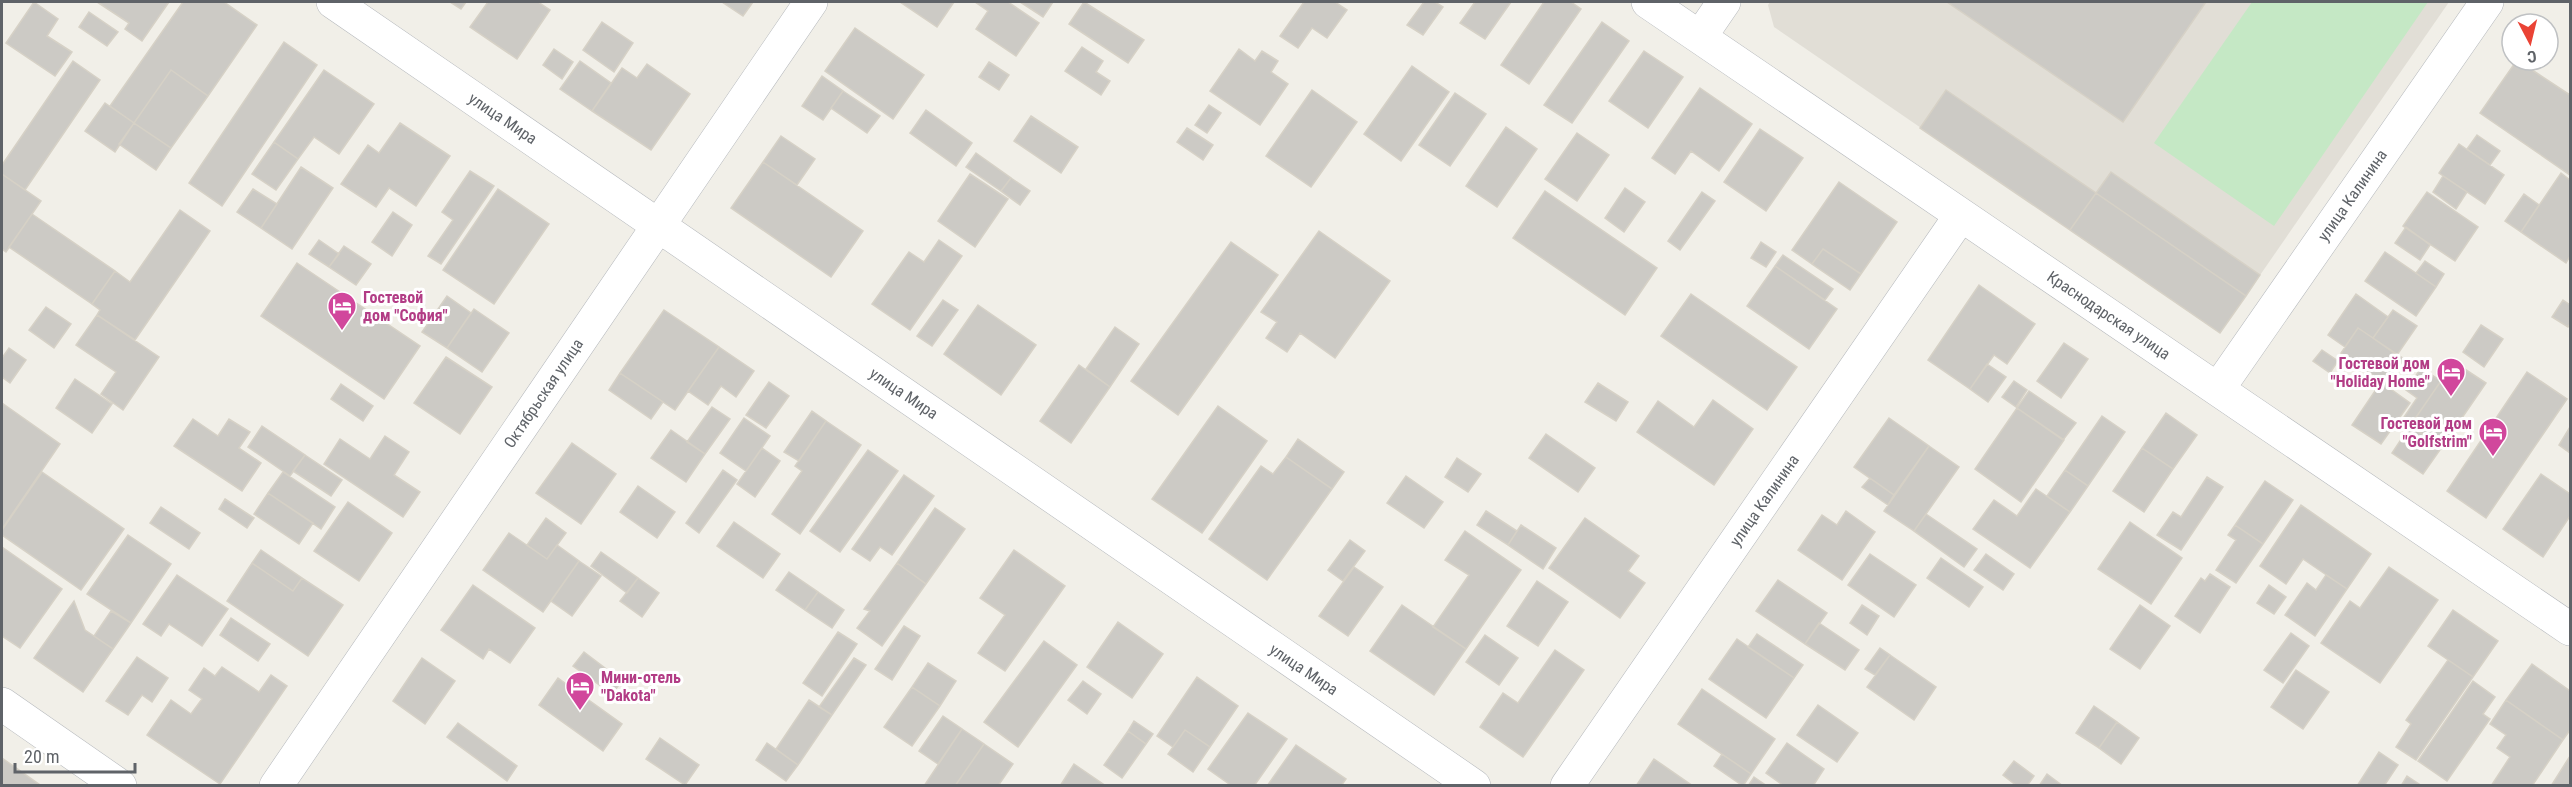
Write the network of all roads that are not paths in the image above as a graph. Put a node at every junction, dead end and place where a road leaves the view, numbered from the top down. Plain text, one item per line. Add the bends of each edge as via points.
1 (333, 2) edge
2 (811, 2) edge
3 (1648, 2) edge
4 (1724, 2) edge
5 (2487, 2) edge
6 (1700, 37) junction
7 (1961, 215) junction
8 (658, 225) junction
9 (2218, 389) junction
10 (2571, 629) edge
11 (2, 704) edge
12 (120, 786) edge
13 (276, 786) edge
14 (1474, 786) edge
15 (1567, 786) edge

1 - 8 street, улица Мира
2 - 8 street, Октябрьская улица
3 - 6 street, Краснодарская улица
4 - 6 street
5 - 9 street, улица Калинина
6 - 7 street, Краснодарская улица
7 - 9 street, Краснодарская улица
7 - 15 street, улица Калинина
8 - 13 street, Октябрьская улица
8 - 14 street, улица Мира
9 - 10 street, Краснодарская улица
11 - 12 street

